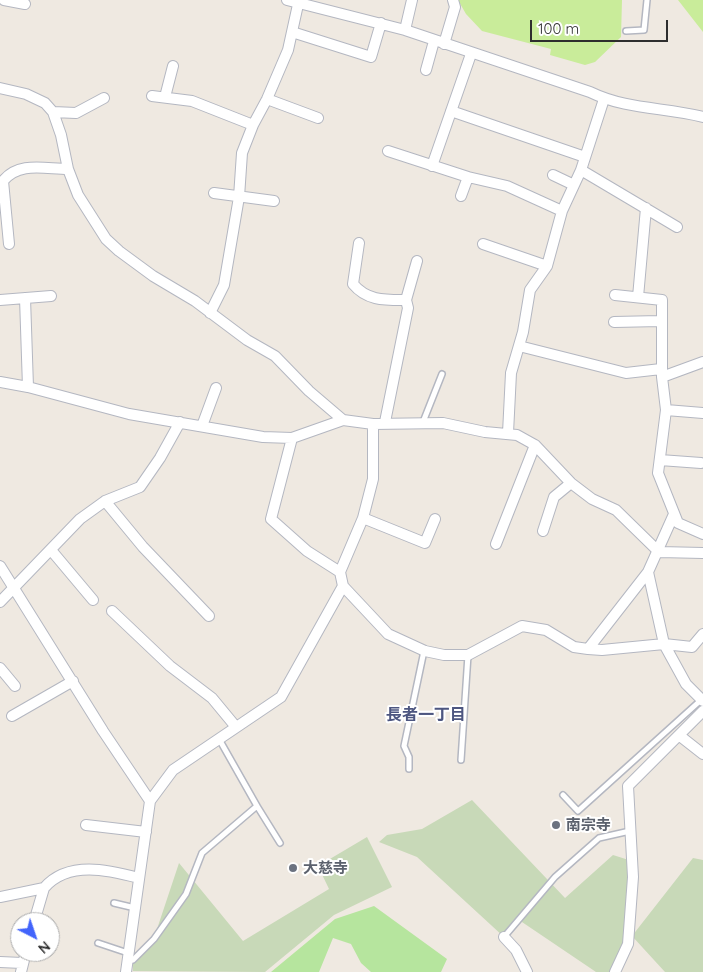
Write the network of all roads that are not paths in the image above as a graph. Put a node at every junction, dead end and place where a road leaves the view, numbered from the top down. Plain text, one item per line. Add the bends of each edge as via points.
1 (4, 0) edge
2 (288, 0) edge
3 (412, 0) edge
4 (453, 0) edge
5 (647, 0) edge
6 (298, 2) edge
7 (25, 4) dead end
8 (381, 23) junction
9 (405, 30) junction
10 (626, 31) dead end
11 (292, 32) junction
12 (439, 42) junction
13 (470, 54) junction
14 (174, 66) dead end
15 (426, 70) dead end
16 (0, 88) edge
17 (152, 96) dead end
18 (165, 97) junction
19 (104, 98) dead end
20 (267, 99) junction
21 (604, 100) junction
22 (451, 111) junction
23 (53, 112) junction
24 (703, 116) edge
25 (318, 118) dead end
26 (253, 125) junction
27 (388, 151) dead end
28 (585, 157) junction
29 (432, 166) junction
30 (68, 169) junction
31 (581, 170) junction
32 (553, 175) dead end
33 (468, 177) junction
34 (574, 185) junction
35 (214, 193) dead end
36 (461, 196) dead end
37 (239, 197) junction
38 (274, 201) dead end
39 (646, 208) junction
40 (562, 211) junction
41 (677, 227) dead end
42 (359, 243) dead end
43 (9, 244) dead end
44 (483, 244) dead end
45 (417, 262) dead end
46 (547, 266) junction
47 (615, 295) dead end
48 (51, 296) dead end
49 (638, 297) junction
50 (25, 298) junction
51 (0, 300) edge
52 (406, 300) junction
53 (210, 313) junction
54 (660, 321) junction
55 (614, 322) dead end
56 (519, 346) junction
57 (703, 362) edge
58 (662, 373) junction
59 (442, 374) dead end
60 (0, 382) edge
61 (28, 386) junction
62 (216, 388) dead end
63 (666, 410) junction
64 (703, 412) edge
65 (342, 420) junction
66 (180, 422) junction
67 (386, 422) junction
68 (422, 422) junction
69 (373, 424) junction
70 (202, 426) junction
71 (508, 433) junction
72 (292, 438) junction
73 (535, 445) junction
74 (660, 460) junction
75 (701, 463) dead end
76 (571, 483) junction
77 (105, 501) junction
78 (674, 514) junction
79 (363, 518) junction
80 (435, 519) dead end
81 (543, 531) dead end
82 (703, 534) edge
83 (496, 544) dead end
84 (51, 550) junction
85 (659, 552) junction
86 (703, 554) edge
87 (0, 566) edge
88 (340, 572) junction
89 (648, 572) junction
90 (343, 586) junction
91 (14, 588) junction
92 (93, 600) dead end
93 (0, 602) edge
94 (112, 610) dead end
95 (209, 616) dead end
96 (703, 634) edge
97 (664, 644) junction
98 (588, 649) junction
99 (425, 651) junction
100 (468, 655) junction
101 (0, 668) edge
102 (73, 681) junction
103 (15, 686) dead end
104 (702, 700) edge
105 (703, 712) edge
106 (12, 716) dead end
107 (236, 727) junction
108 (680, 736) junction
109 (219, 738) junction
110 (703, 754) edge
111 (461, 760) dead end
112 (410, 769) dead end
113 (563, 795) dead end
114 (150, 801) junction
115 (256, 806) junction
116 (86, 825) dead end
117 (630, 831) junction
118 (146, 832) junction
119 (280, 843) dead end
120 (139, 878) junction
121 (44, 888) junction
122 (0, 897) edge
123 (114, 903) dead end
124 (135, 908) junction
125 (37, 912) edge
126 (504, 937) joint
127 (98, 943) dead end
128 (0, 962) edge
129 (127, 962) edge
130 (22, 967) edge
131 (527, 972) edge
132 (615, 972) edge

1 - 7 street
2 - 6 street
3 - 9 street
4 - 12 street via 455,7
5 - 10 lane via 644,30
6 - 8 street
6 - 11 street
8 - 9 street
8 - 11 street via 371,58
9 - 12 street
11 - 20 street via 288,50
12 - 13 street
12 - 15 street
13 - 21 street via 590,92
13 - 22 street
14 - 18 street
16 - 23 street via 26,94 45,103
17 - 18 street
18 - 26 street via 192,101
19 - 23 street via 76,113
20 - 25 street
20 - 26 street
21 - 24 street via 642,109 677,110
21 - 28 street
22 - 28 street
22 - 29 street
23 - 30 street
26 - 37 street via 242,153
27 - 29 street
28 - 31 street
29 - 33 street
30 - 43 street via 20,168 8,174 4,181
30 - 53 street via 78,195 106,239 153,276
31 - 34 street
31 - 39 street
32 - 34 street
33 - 36 street
33 - 40 street via 507,186
34 - 40 street
35 - 37 street
37 - 38 street
37 - 53 street via 224,285
39 - 41 street
39 - 49 street
40 - 46 street
42 - 52 street via 352,284 360,293 379,300
44 - 46 street
45 - 52 street
46 - 56 street via 530,290
47 - 49 street
48 - 50 street
49 - 54 street via 662,300
50 - 51 street
50 - 61 street
52 - 67 street via 408,308
53 - 65 street via 275,356
54 - 55 street
54 - 58 street
56 - 58 street via 626,373
56 - 71 street via 511,373
57 - 58 street
58 - 63 street
59 - 68 lane
60 - 61 street
61 - 66 street via 129,414
62 - 70 street
63 - 64 street
63 - 74 street
65 - 69 street
65 - 72 street
66 - 70 street
66 - 77 street via 140,487
67 - 68 street
67 - 69 street
68 - 71 street
69 - 79 street via 374,479
70 - 72 street
71 - 73 street
72 - 88 street via 271,519 307,551
73 - 76 street
73 - 83 street
74 - 75 street
74 - 78 street via 658,473
76 - 81 street via 554,497
76 - 85 street via 592,499 616,510
77 - 84 street via 80,519
77 - 95 street via 143,547
78 - 82 street via 678,523
78 - 85 street
79 - 80 street via 425,543
79 - 88 street
84 - 91 street
84 - 92 street
85 - 86 street
85 - 89 street
87 - 91 street
88 - 90 street
89 - 97 street
89 - 98 street
90 - 99 street via 388,634
90 - 107 street via 281,696
91 - 93 street
91 - 102 street
94 - 107 street via 170,666 212,698
96 - 97 street via 692,647
97 - 98 street
97 - 104 street via 686,684
98 - 100 street via 574,647 546,630 522,626
99 - 100 street
99 - 112 lane via 404,746
100 - 111 lane
101 - 103 street
102 - 106 street
102 - 114 street
104 - 113 lane via 578,812
105 - 108 street
107 - 109 street
108 - 110 street
108 - 117 street via 628,786
109 - 114 street via 172,770
109 - 115 lane
114 - 118 street
115 - 119 lane
115 - 129 lane via 202,853 186,894 154,938
116 - 118 street
117 - 126 lane via 599,838 555,877
117 - 132 street via 633,877 628,944
118 - 120 street
120 - 121 street via 109,870 87,869 68,873
120 - 124 street
121 - 122 street
121 - 125 street
123 - 124 lane
124 - 129 street
126 - 131 street via 516,950
127 - 129 lane
128 - 130 street

